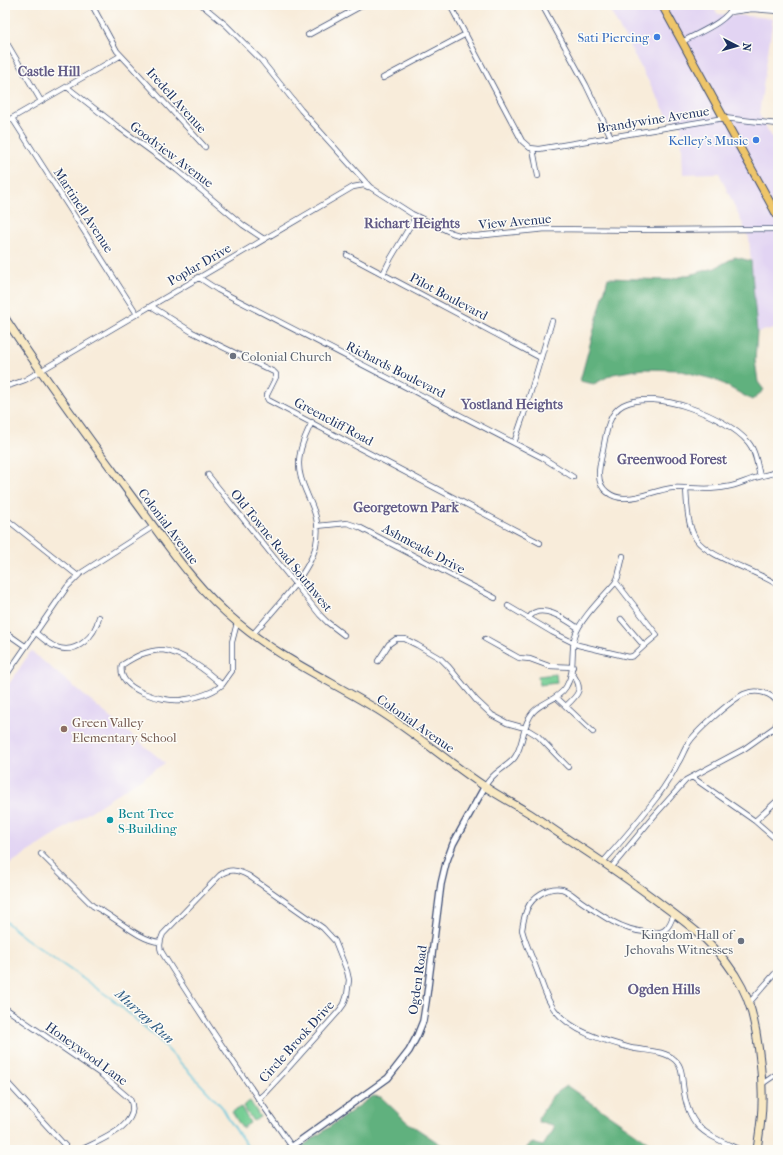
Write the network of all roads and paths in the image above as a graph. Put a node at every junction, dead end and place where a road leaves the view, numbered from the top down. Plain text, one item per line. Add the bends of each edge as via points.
1 (92, 5) edge
2 (202, 5) edge
3 (362, 5) edge
4 (450, 5) edge
5 (542, 5) edge
6 (662, 5) edge
7 (734, 5) edge
8 (778, 11) edge
9 (730, 12) junction
10 (466, 34) junction
11 (308, 35) dead end
12 (5, 40) edge
13 (682, 42) junction
14 (120, 56) junction
15 (383, 78) dead end
16 (67, 87) junction
17 (41, 101) junction
18 (12, 118) junction
19 (724, 118) junction
20 (5, 122) edge
21 (778, 124) edge
22 (611, 137) junction
23 (205, 147) dead end
24 (533, 149) junction
25 (538, 176) dead end
26 (370, 187) junction
27 (416, 216) junction
28 (778, 217) edge
29 (778, 229) edge
30 (264, 239) junction
31 (347, 254) dead end
32 (383, 274) junction
33 (198, 277) junction
34 (151, 306) junction
35 (137, 314) junction
36 (5, 318) edge
37 (552, 321) dead end
38 (541, 358) junction
39 (40, 371) junction
40 (5, 386) edge
41 (312, 422) junction
42 (514, 443) junction
43 (778, 472) edge
44 (208, 475) dead end
45 (760, 476) junction
46 (573, 477) dead end
47 (686, 488) junction
48 (5, 518) edge
49 (154, 526) junction
50 (317, 526) junction
51 (540, 543) dead end
52 (623, 556) dead end
53 (78, 576) junction
54 (616, 582) junction
55 (295, 584) junction
56 (778, 586) edge
57 (495, 598) dead end
58 (508, 606) dead end
59 (99, 617) dead end
60 (529, 618) junction
61 (621, 619) dead end
62 (237, 623) junction
63 (578, 628) junction
64 (5, 632) edge
65 (35, 632) junction
66 (252, 635) junction
67 (344, 635) dead end
68 (485, 639) dead end
69 (574, 643) junction
70 (25, 646) junction
71 (644, 646) junction
72 (378, 661) dead end
73 (573, 667) junction
74 (572, 673) junction
75 (5, 677) edge
76 (222, 685) junction
77 (556, 697) junction
78 (778, 704) edge
79 (566, 706) junction
80 (778, 720) edge
81 (776, 726) edge
82 (525, 728) junction
83 (593, 732) dead end
84 (568, 767) dead end
85 (692, 777) junction
86 (485, 786) junction
87 (778, 800) edge
88 (755, 820) junction
89 (778, 841) edge
90 (41, 854) dead end
91 (603, 862) junction
92 (611, 868) junction
93 (674, 913) junction
94 (160, 942) junction
95 (778, 970) edge
96 (749, 1003) junction
97 (5, 1008) edge
98 (778, 1073) edge
99 (5, 1080) edge
100 (762, 1084) junction
101 (258, 1099) junction
102 (290, 1148) edge
103 (69, 1150) edge
104 (81, 1150) edge
105 (740, 1150) edge
106 (758, 1150) edge

1 - 14 street
2 - 26 street, View Avenue via 261,60 301,110
3 - 11 street
4 - 10 street
5 - 22 street
6 - 13 main road
7 - 9 street
8 - 9 street via 752,8
9 - 13 street via 725,18
10 - 15 street
10 - 24 street via 522,141
12 - 17 street
13 - 19 main road
14 - 16 street
14 - 23 street, Iredell Avenue via 134,68
16 - 17 street
16 - 30 street, Goodview Avenue
17 - 18 street
18 - 20 street
18 - 35 street, Martinell Avenue
19 - 21 street, Brandywine Avenue
19 - 22 street, Brandywine Avenue
19 - 28 main road
22 - 24 street, Brandywine Avenue
24 - 25 street
26 - 27 street, View Avenue
26 - 30 street, Poplar Drive via 353,187
27 - 29 street, View Avenue via 452,233 468,236 546,229
27 - 32 street
30 - 33 street, Poplar Drive
31 - 32 street, Pilot Boulevard
32 - 38 street, Pilot Boulevard
33 - 34 street, Poplar Drive
33 - 42 street, Richards Boulevard via 218,290
34 - 35 street, Poplar Drive
34 - 41 street, Greencliff Road via 192,332 274,372 276,377 266,398
35 - 39 street, Poplar Drive
36 - 39 main road, Colonial Avenue
37 - 38 street
38 - 42 street
39 - 40 street, Poplar Drive via 19,383
39 - 49 main road, Colonial Avenue
41 - 50 street via 301,448 300,469 314,508
41 - 51 street, Greencliff Road
42 - 46 street, Richards Boulevard
43 - 45 street
44 - 55 street, Old Towne Road Southwest
45 - 47 street via 727,487
45 - 47 street via 756,457 748,442 730,427 691,407 671,402 644,400 622,405 614,413 606,433 599,473 599,480 604,489 613,496 626,498 667,489
47 - 56 street via 690,524 700,544 714,554 753,571
48 - 53 street
49 - 53 street
49 - 62 main road, Colonial Avenue via 196,582
50 - 55 street via 314,553
50 - 57 street, Ashmeade Drive via 347,523 359,527
52 - 54 street
53 - 65 street via 67,587
54 - 63 street
54 - 71 street via 656,635
55 - 66 street
55 - 67 street, Old Towne Road Southwest via 320,615
58 - 60 street
59 - 65 street via 92,635 71,649 54,647
60 - 63 street via 536,611 548,612
60 - 69 street
61 - 71 street
62 - 66 main road, Colonial Avenue
62 - 76 street via 232,642 232,671
63 - 69 street
64 - 70 street
65 - 70 street
66 - 86 main road, Colonial Avenue via 398,723
68 - 73 street via 519,658 549,666
69 - 71 street via 629,657
69 - 73 street
70 - 75 street
72 - 82 street via 389,644 394,640 405,639 430,652 448,666 492,715 507,724
73 - 74 street
74 - 77 street via 565,688
74 - 79 street via 579,684 579,690 576,697
76 - 76 street via 200,668 169,650 149,651 133,657 122,665 120,670 125,680 135,689 162,699 180,700 197,697
77 - 79 street
77 - 82 street via 536,709
78 - 91 street via 771,695 758,691 751,692 744,694 714,717 688,743 666,784 643,816
79 - 83 street
80 - 81 street
81 - 85 street via 744,749
82 - 84 street via 538,736
82 - 86 street via 514,759
85 - 88 street
85 - 92 street via 681,786
86 - 91 main road, Colonial Avenue
86 - 102 street, Ogden Road via 453,844 446,863 423,1021 414,1041 384,1082
87 - 88 street
88 - 89 street
90 - 94 street via 94,906 146,939
91 - 92 main road, Colonial Avenue
92 - 93 main road, Colonial Avenue
93 - 96 main road, Colonial Avenue via 707,939 725,959
93 - 105 street via 670,926 664,930 652,933 634,931 620,926 564,890 552,889 532,901 522,930 548,998 560,1016 572,1026 614,1043 673,1058 678,1063 682,1075 686,1106 697,1126 714,1138
94 - 101 street, Circle Brook Drive via 161,951 200,1014
94 - 101 street, Circle Brook Drive via 162,934 220,875 232,870 241,872 269,890 323,928 335,941 349,980 344,1004
95 - 96 street
96 - 100 main road, Colonial Avenue via 758,1045
97 - 104 street, Honeywood Lane via 102,1075 130,1099 133,1112 130,1119 121,1128
98 - 100 street
99 - 103 street
100 - 106 main road, Colonial Avenue
101 - 102 street, Circle Brook Drive

